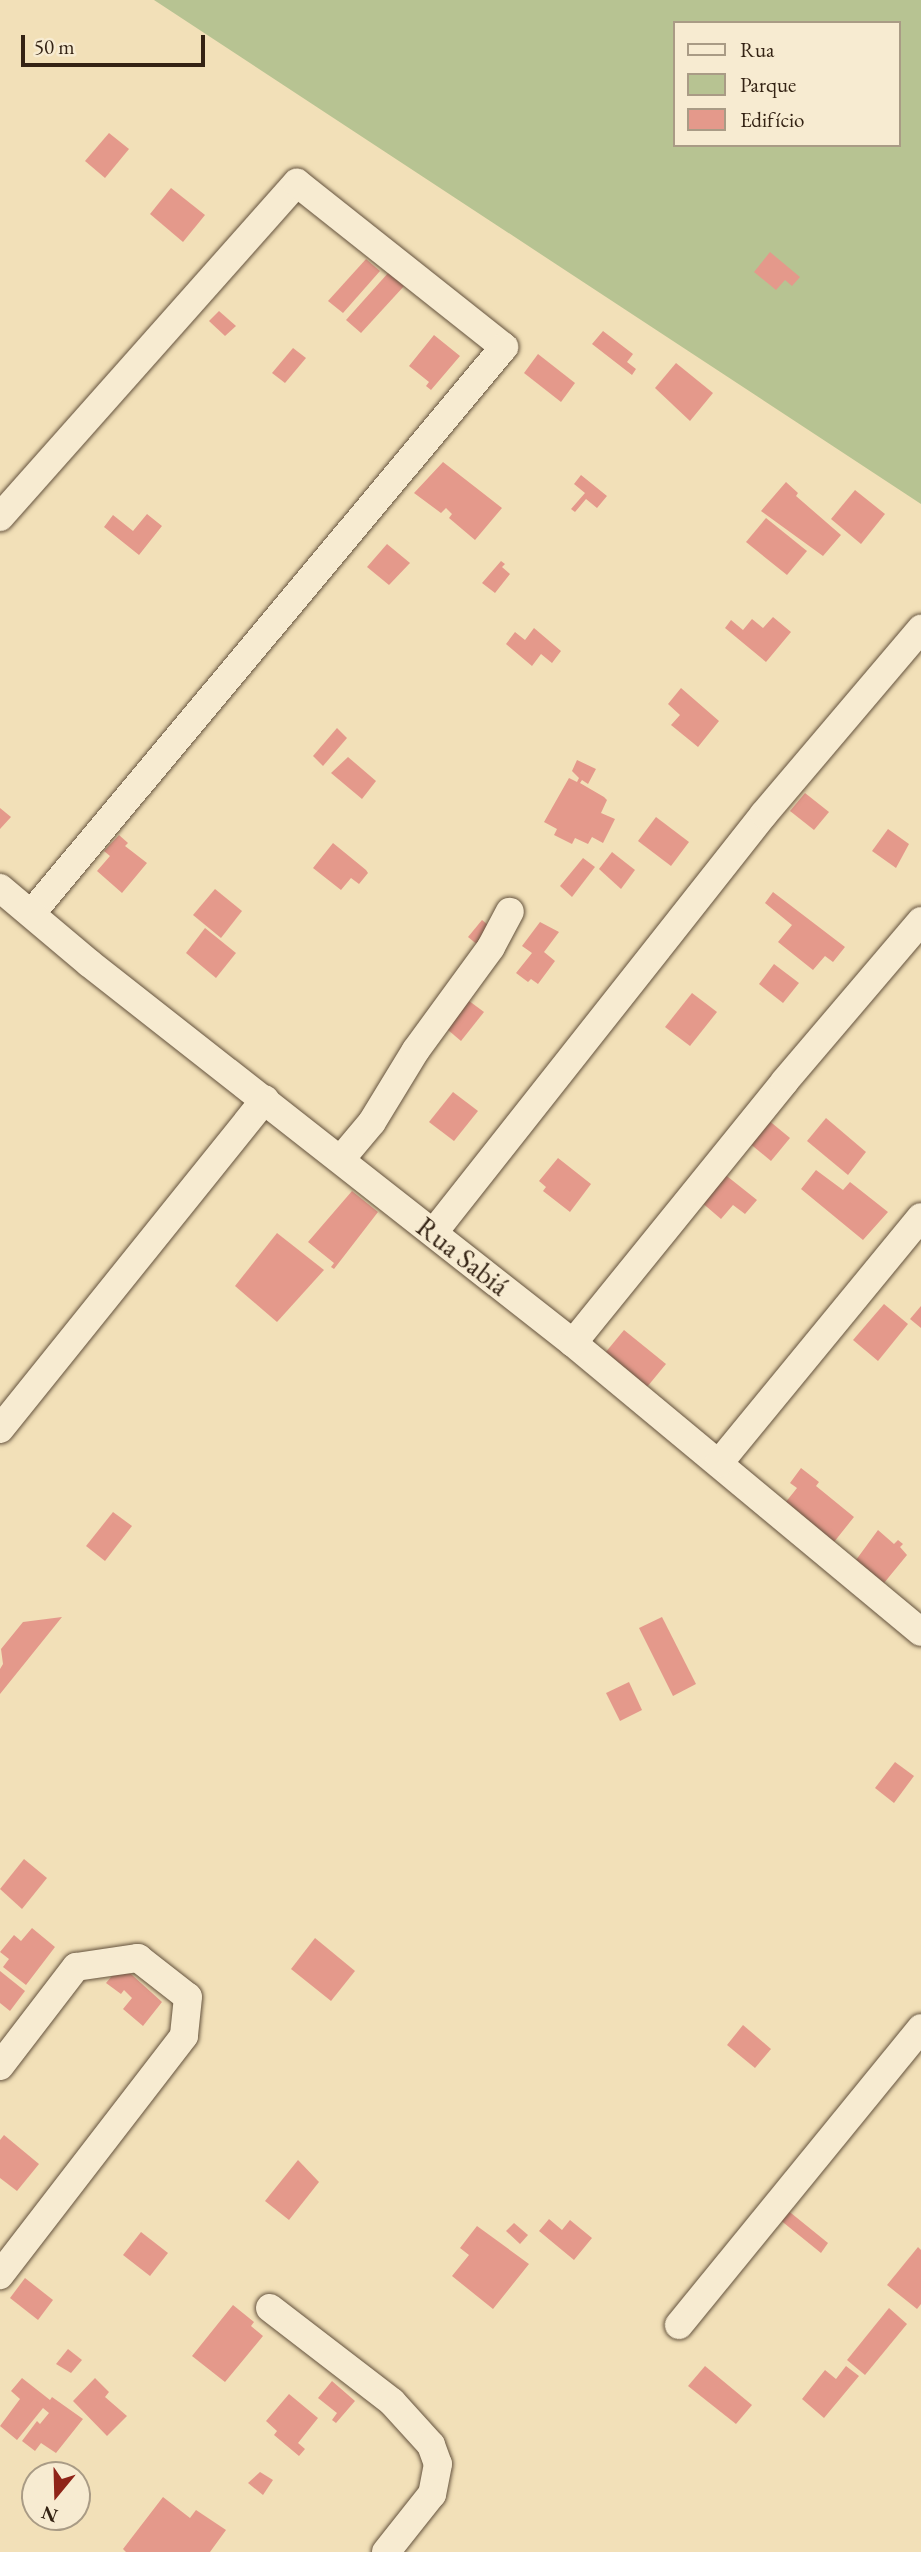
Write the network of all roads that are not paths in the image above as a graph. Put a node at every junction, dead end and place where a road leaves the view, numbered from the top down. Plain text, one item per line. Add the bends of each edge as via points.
1 (0, 517) edge
2 (921, 629) edge
3 (0, 888) edge
4 (510, 912) dead end
5 (31, 914) junction
6 (921, 921) edge
7 (265, 1099) junction
8 (341, 1159) junction
9 (921, 1217) edge
10 (434, 1232) junction
11 (573, 1343) junction
12 (0, 1429) edge
13 (719, 1463) junction
14 (921, 1632) edge
15 (921, 2028) edge
16 (0, 2066) edge
17 (0, 2275) edge
18 (270, 2308) dead end
19 (679, 2325) dead end
20 (386, 2552) edge

1 - 5 street via 297,183 504,347
2 - 10 street via 764,814
3 - 5 street, Rua Sabiá
4 - 8 street via 372,1122
5 - 7 street, Rua Sabiá
6 - 11 street
7 - 8 street, Rua Sabiá
7 - 12 street
8 - 10 street, Rua Sabiá
9 - 13 street
10 - 11 street, Rua Sabiá
11 - 13 street, Rua Sabiá
13 - 14 street, Rua Sabiá
15 - 19 street
16 - 17 street via 76,1967 138,1958 188,1997 184,2036
18 - 20 street via 392,2402 431,2445 438,2464 432,2494

